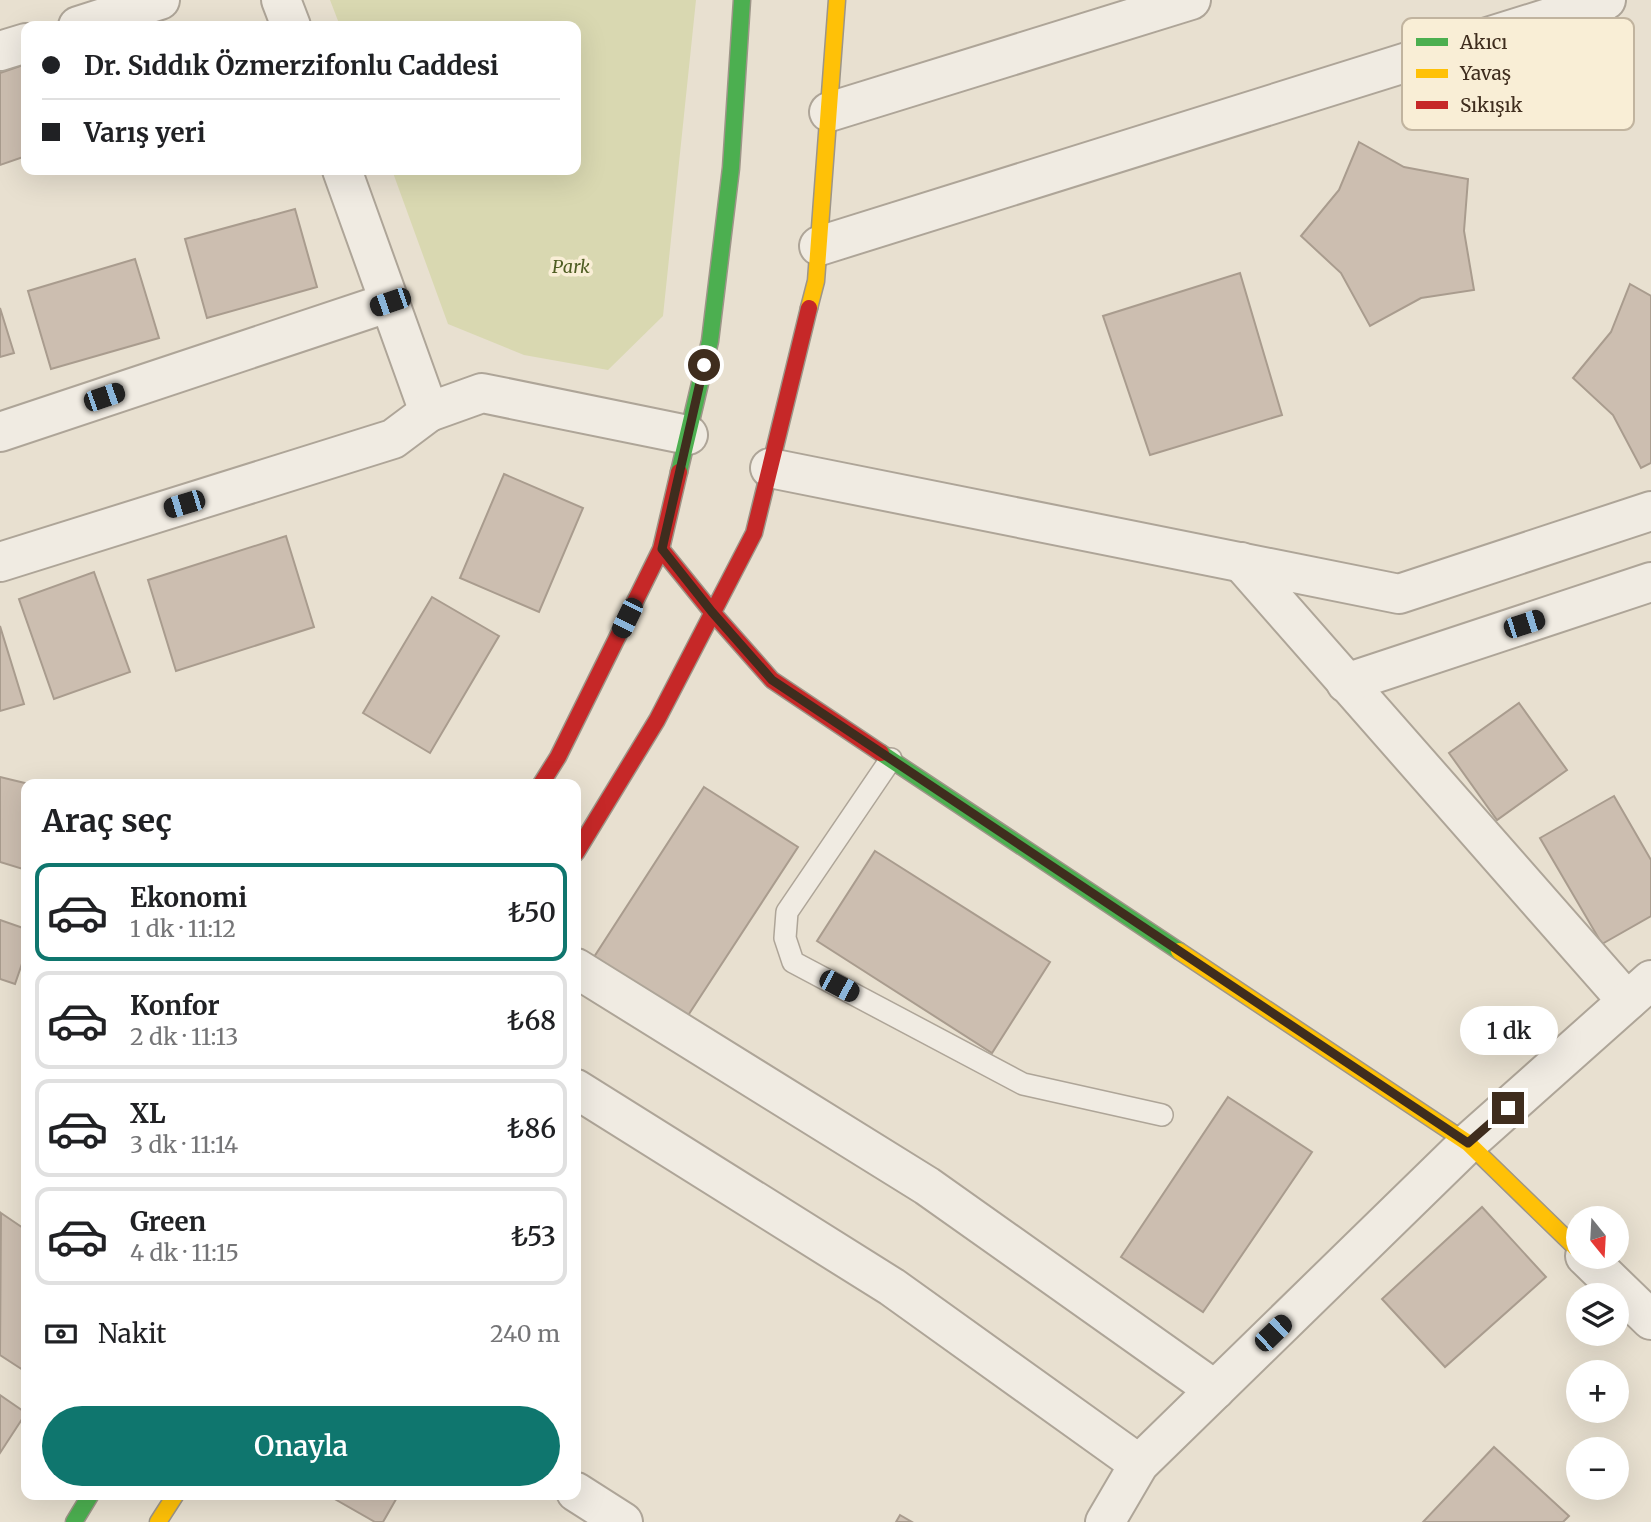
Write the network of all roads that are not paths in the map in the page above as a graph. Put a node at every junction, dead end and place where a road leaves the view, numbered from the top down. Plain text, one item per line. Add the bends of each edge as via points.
1 (160, 0) edge
2 (281, 0) edge
3 (742, 0) edge
4 (837, 0) edge
5 (1191, 0) edge
6 (1606, 0) edge
7 (1548, 18) edge
8 (94, 21) edge
9 (288, 21) edge
10 (21, 45) edge
11 (0, 51) edge
12 (1402, 64) edge
13 (829, 112) junction
14 (344, 175) edge
15 (819, 246) junction
16 (390, 302) junction
17 (429, 412) junction
18 (0, 432) edge
19 (688, 435) junction
20 (770, 468) junction
21 (1651, 511) edge
22 (662, 549) junction
23 (0, 562) edge
24 (1241, 562) junction
25 (1651, 582) edge
26 (712, 612) junction
27 (1346, 682) junction
28 (891, 759) junction
29 (544, 779) edge
30 (581, 845) edge
31 (581, 971) edge
32 (1639, 991) edge
33 (581, 1092) edge
34 (1162, 1115) dead end
35 (1468, 1143) junction
36 (1566, 1238) edge
37 (1598, 1269) edge
38 (1651, 1320) edge
39 (1214, 1390) junction
40 (1139, 1464) junction
41 (581, 1495) edge
42 (88, 1500) edge
43 (172, 1500) edge
44 (74, 1522) edge
45 (158, 1522) edge
46 (623, 1522) edge
47 (1105, 1522) edge

1 - 8 street
2 - 9 street
3 - 19 main road via 728,195 710,341
4 - 13 main road
5 - 13 street
6 - 7 street
10 - 11 street
12 - 15 street
13 - 15 main road
14 - 16 street
15 - 20 main road via 816,281
16 - 17 street
16 - 18 street
17 - 19 street via 482,393
17 - 23 street via 393,439
19 - 22 main road
20 - 24 street
20 - 26 main road via 754,533
21 - 24 street via 1399,594
22 - 26 main road
22 - 29 main road
24 - 27 street
25 - 27 street
26 - 28 main road via 772,680
26 - 30 main road via 657,720
27 - 32 street
28 - 34 lane via 787,912 785,938 793,962 1023,1084
28 - 35 main road
31 - 39 street via 927,1186
32 - 35 street
33 - 40 street via 892,1287
35 - 36 main road
35 - 39 street
37 - 38 street
39 - 40 street
40 - 47 street
41 - 46 street
42 - 44 main road
43 - 45 main road

